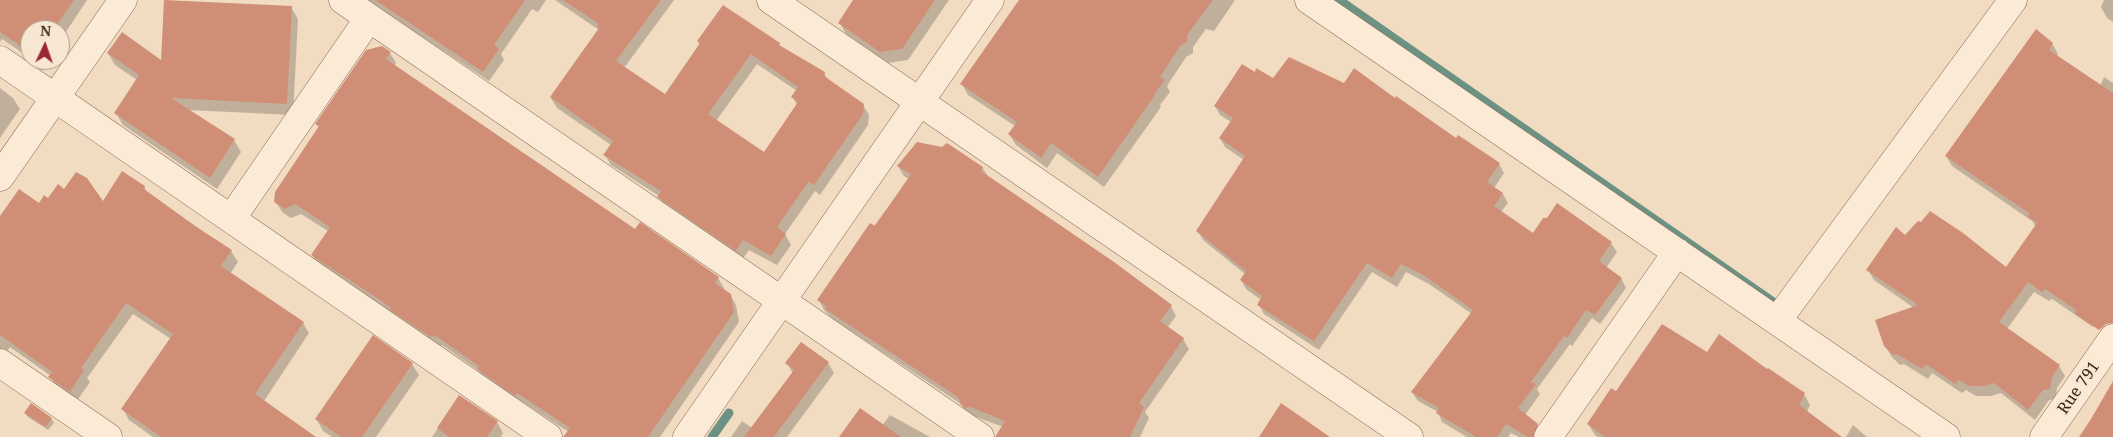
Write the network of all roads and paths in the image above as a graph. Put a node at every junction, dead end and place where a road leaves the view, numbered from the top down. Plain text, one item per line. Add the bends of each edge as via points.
1 (123, 0) edge
2 (344, 0) edge
3 (771, 0) edge
4 (990, 0) edge
5 (1309, 0) edge
6 (2013, 0) edge
7 (370, 18) junction
8 (0, 60) edge
9 (55, 98) junction
10 (919, 102) junction
11 (0, 177) edge
12 (232, 220) junction
13 (1676, 252) junction
14 (781, 301) junction
15 (1777, 321) junction
16 (2113, 338) edge
17 (0, 363) edge
18 (108, 437) edge
19 (548, 437) edge
20 (687, 437) edge
21 (980, 437) edge
22 (1409, 437) edge
23 (1548, 437) edge
24 (1946, 437) edge
25 (2044, 437) edge

1 - 9 street
2 - 7 street
3 - 10 street
4 - 10 street
5 - 13 street
6 - 15 street
7 - 12 street
7 - 14 street
8 - 9 street
9 - 11 street
9 - 12 street
10 - 14 street
10 - 22 street
12 - 19 street
13 - 15 street
13 - 23 street
14 - 20 street
14 - 21 street
15 - 24 street
16 - 25 street, Rue 791
17 - 18 street

